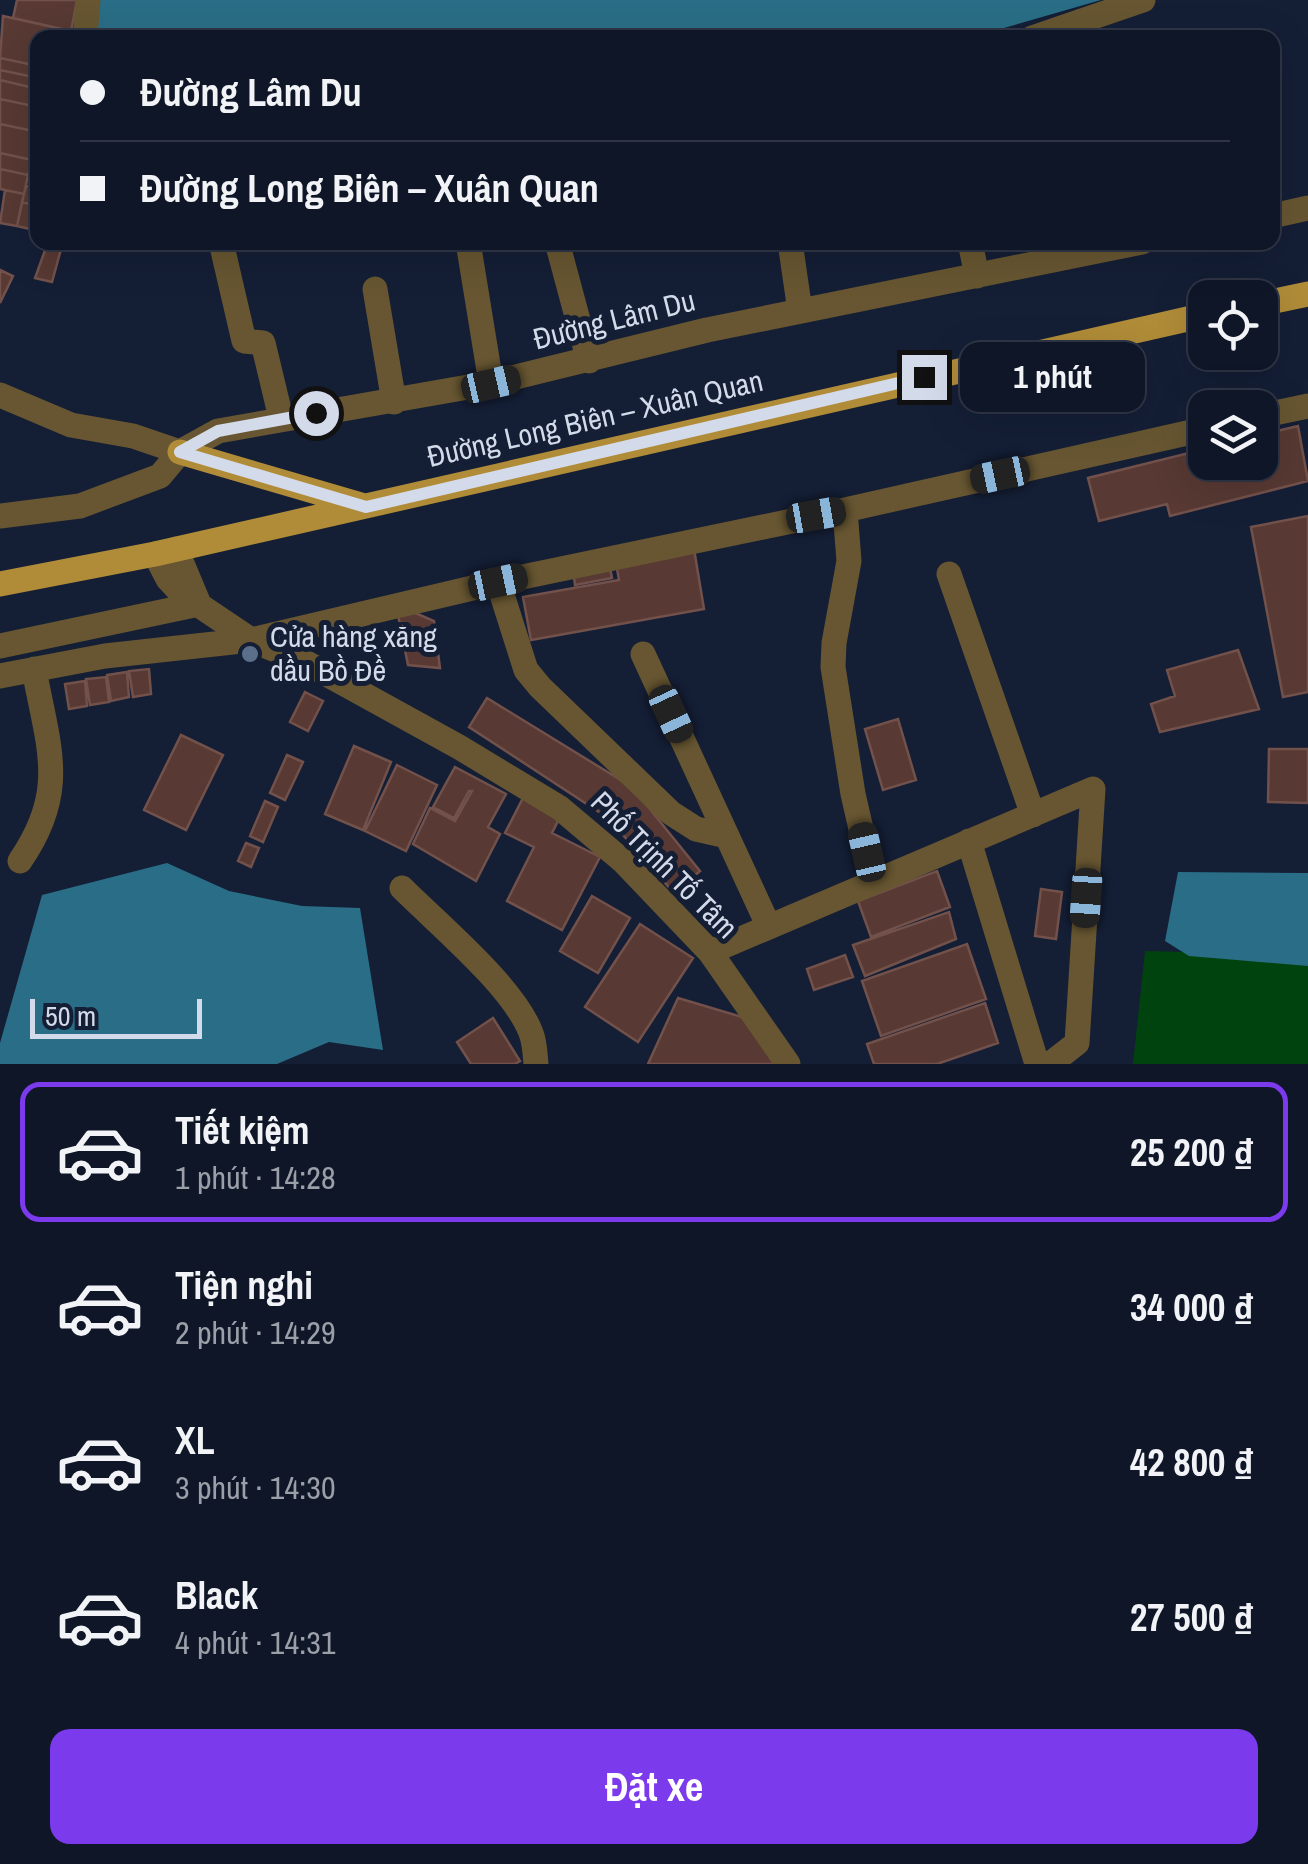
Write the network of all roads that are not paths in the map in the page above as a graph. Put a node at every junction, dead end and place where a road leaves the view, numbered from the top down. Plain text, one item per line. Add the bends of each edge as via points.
1 (88, 0) edge
2 (1143, 0) edge
3 (1105, 27) edge
4 (86, 30) edge
5 (1308, 208) edge
6 (1280, 214) edge
7 (223, 250) edge
8 (469, 250) edge
9 (559, 250) edge
10 (791, 250) edge
11 (972, 250) edge
12 (1045, 252) edge
13 (978, 276) junction
14 (375, 288) dead end
15 (1308, 294) edge
16 (1278, 300) edge
17 (800, 311) junction
18 (1188, 319) edge
19 (589, 361) junction
20 (491, 384) junction
21 (0, 395) edge
22 (394, 402) junction
23 (1308, 406) edge
24 (1278, 412) edge
25 (281, 418) junction
26 (1188, 433) edge
27 (180, 452) junction
28 (366, 507) junction
29 (845, 510) junction
30 (0, 516) edge
31 (166, 552) junction
32 (949, 574) dead end
33 (498, 582) junction
34 (0, 584) edge
35 (199, 604) junction
36 (251, 640) junction
37 (0, 646) edge
38 (643, 654) dead end
39 (34, 669) junction
40 (0, 676) edge
41 (1033, 815) junction
42 (727, 836) junction
43 (969, 841) junction
44 (20, 860) dead end
45 (874, 881) junction
46 (402, 888) dead end
47 (769, 927) junction
48 (710, 952) junction
49 (536, 1064) edge
50 (788, 1064) edge
51 (1037, 1064) edge
52 (1050, 1064) edge

1 - 4 street
2 - 3 street
5 - 6 street
7 - 25 street via 244,341 262,343
8 - 20 street
9 - 19 street
10 - 17 street
11 - 13 street
12 - 13 street, Đường Lâm Du
13 - 17 street, Đường Lâm Du
14 - 22 street
15 - 16 main road
17 - 19 street, Đường Lâm Du
18 - 28 main road, Đường Long Biên – Xuân Quan
19 - 20 street, Đường Lâm Du
20 - 22 street, Đường Lâm Du
21 - 27 street via 71,425
22 - 25 street, Đường Lâm Du
23 - 24 street
25 - 27 street, Đường Lâm Du via 218,431
26 - 29 street
27 - 28 main road
27 - 30 street, Đường Lâm Du via 160,476 80,506
28 - 31 main road, Đường Long Biên – Xuân Quan
29 - 33 street
29 - 45 street via 849,561 832,668
31 - 34 main road, Đường Long Biên – Xuân Quan
31 - 35 street
32 - 41 street
33 - 36 street
33 - 42 street via 526,670 540,687 670,813 696,829
35 - 36 street, Phố Trịnh Tố Tâm
35 - 37 street
36 - 39 street
36 - 48 street, Phố Trịnh Tố Tâm via 320,670 560,808 624,862
38 - 42 street
39 - 40 street
39 - 44 street via 54,776 40,832
41 - 43 street
41 - 52 street via 1093,789 1077,1043
42 - 47 street
43 - 45 street
43 - 51 street
45 - 47 street
46 - 49 street via 514,1005 532,1036
47 - 48 street
48 - 50 street, Phố Trịnh Tố Tâm

